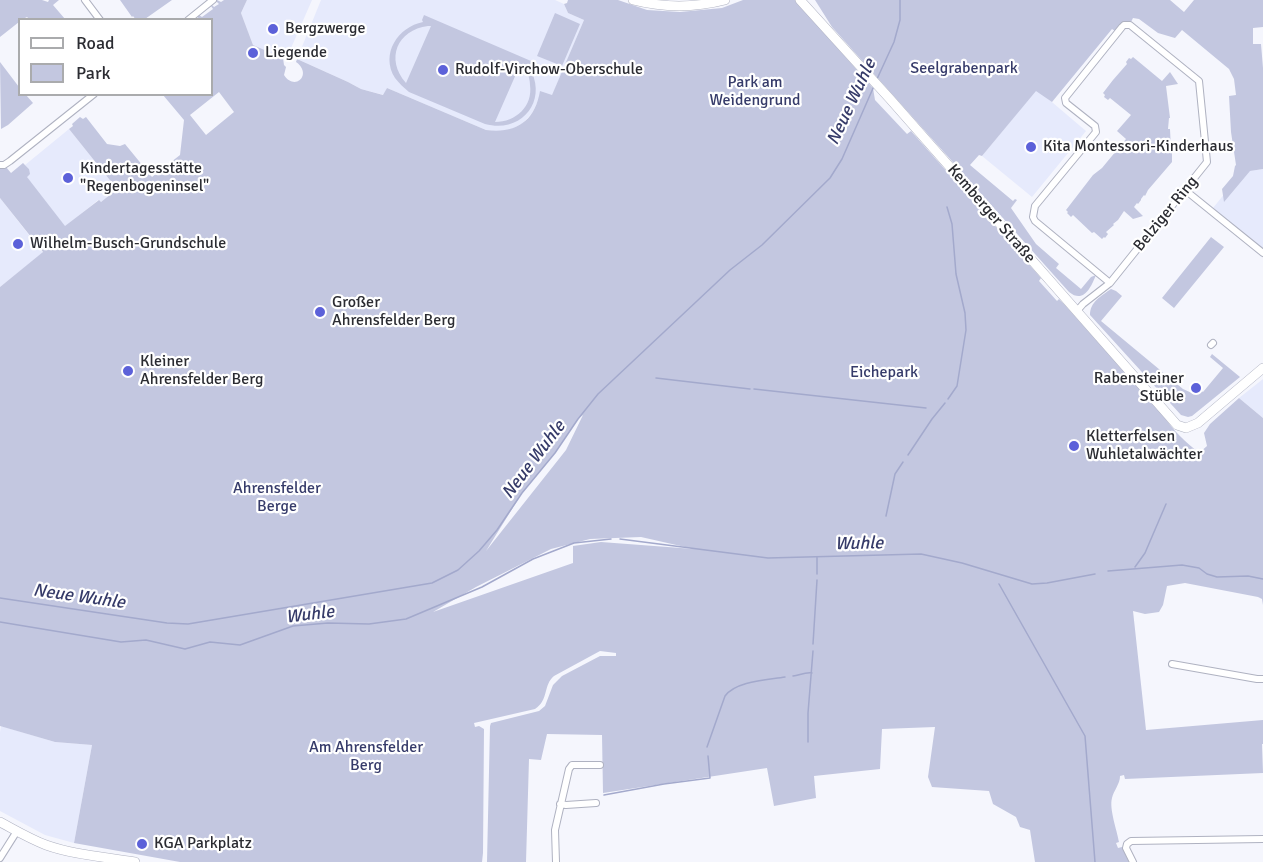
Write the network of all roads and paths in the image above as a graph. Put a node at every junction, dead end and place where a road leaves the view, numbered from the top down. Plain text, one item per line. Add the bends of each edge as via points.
1 (85, 0) edge
2 (213, 0) edge
3 (633, 0) edge
4 (726, 0) edge
5 (800, 0) edge
6 (98, 18) edge
7 (190, 18) edge
8 (91, 96) edge
9 (0, 165) edge
10 (1185, 190) junction
11 (1263, 253) edge
12 (1110, 283) junction
13 (1077, 311) junction
14 (1263, 368) edge
15 (1172, 664) dead end
16 (1263, 679) edge
17 (600, 765) dead end
18 (596, 803) dead end
19 (560, 804) junction
20 (0, 822) edge
21 (17, 831) junction
22 (1263, 839) edge
23 (0, 858) edge
24 (135, 862) edge
25 (556, 862) edge
26 (1133, 862) edge

1 - 6 street
2 - 7 street
3 - 4 main road via 668,7
5 - 13 main road, Kemberger Straße
8 - 9 street
10 - 11 street
10 - 12 street, Belziger Ring
10 - 12 street, Belziger Ring via 1207,162 1199,81 1133,26 1124,25 1065,98 1095,126 1096,132 1033,213 1035,221
12 - 13 street, Belziger Ring
13 - 14 main road, Kemberger Straße via 1182,428 1198,423
15 - 16 street
17 - 19 street via 572,765
18 - 19 street
19 - 25 street via 555,830
20 - 21 main road
21 - 23 street
21 - 24 main road via 47,846
22 - 26 street via 1131,841 1126,848

